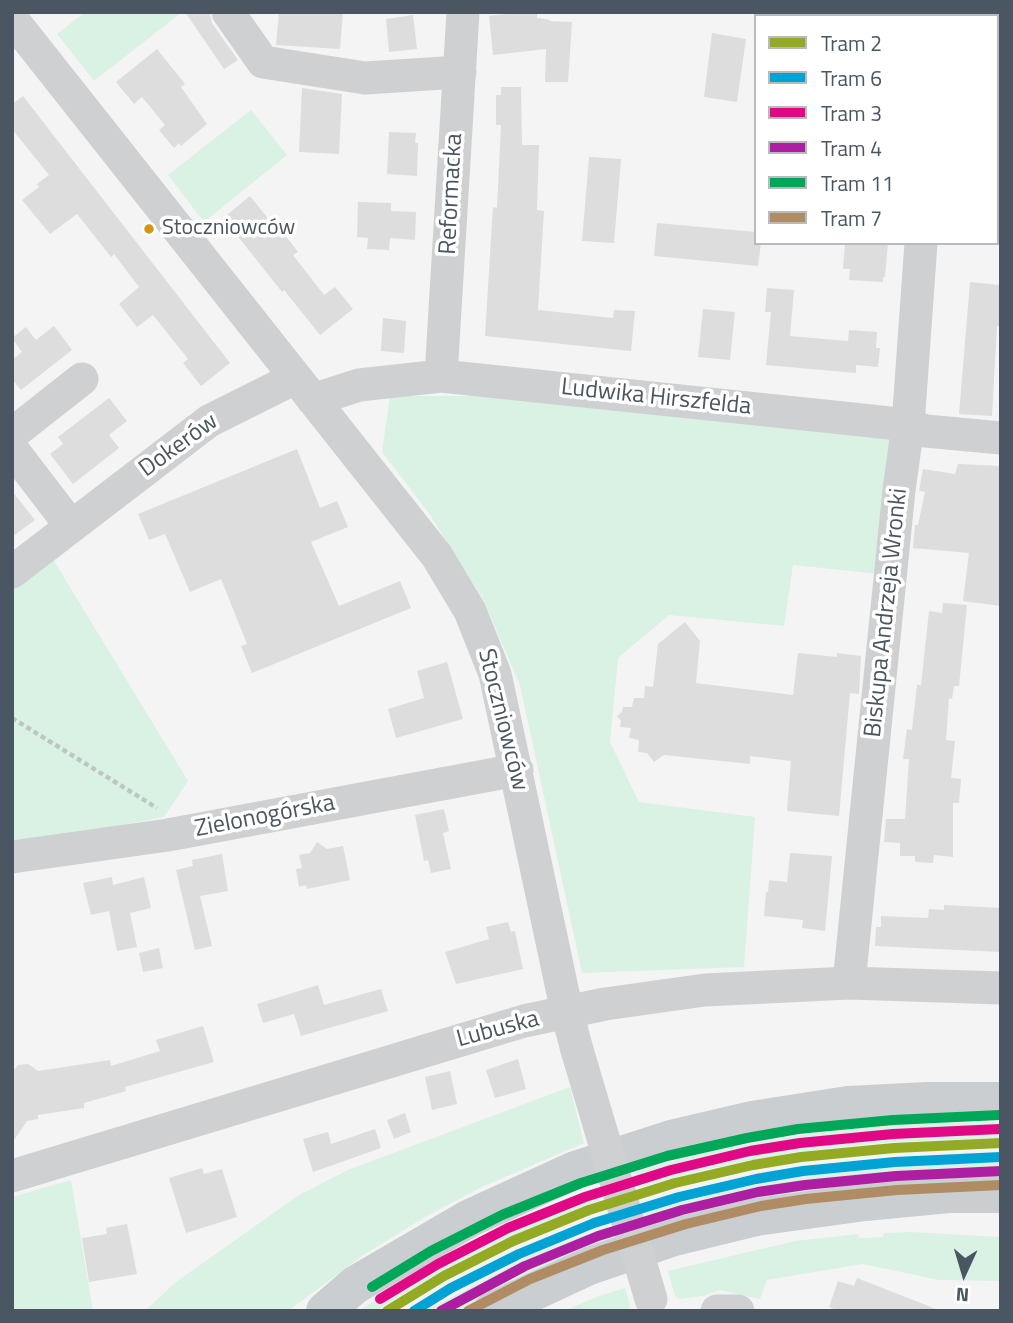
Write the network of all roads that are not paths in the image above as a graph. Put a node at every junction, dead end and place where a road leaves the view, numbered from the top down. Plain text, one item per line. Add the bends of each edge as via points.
1 (228, 12) edge
2 (463, 12) edge
3 (12, 19) edge
4 (460, 72) junction
5 (920, 245) edge
6 (441, 376) junction
7 (82, 379) dead end
8 (304, 389) junction
9 (908, 425) junction
10 (12, 433) edge
11 (1001, 438) edge
12 (12, 449) edge
13 (71, 526) junction
14 (12, 572) edge
15 (517, 770) junction
16 (12, 857) edge
17 (849, 983) junction
18 (1001, 988) edge
19 (566, 1012) junction
20 (1001, 1101) edge
21 (12, 1176) edge
22 (1001, 1194) edge
23 (654, 1305) edge
24 (325, 1311) edge
25 (492, 1311) edge
26 (717, 1311) edge
27 (738, 1311) edge

1 - 4 street via 263,62 365,78
2 - 4 street, Reformacka
3 - 8 street, Stoczniowców
4 - 6 street, Reformacka
5 - 9 street, Biskupa Andrzeja Wronki
6 - 8 street, Ludwika Hirszfelda
6 - 9 street, Ludwika Hirszfelda
7 - 10 street
8 - 13 street, Dokerów via 209,421
8 - 15 street, Stoczniowców via 437,556 470,611 495,674
9 - 11 street, Ludwika Hirszfelda
9 - 17 street, Biskupa Andrzeja Wronki
12 - 13 street
13 - 14 street, Dokerów
15 - 16 street, Zielonogórska via 169,835
15 - 19 street, Stoczniowców
17 - 18 street, Lubuska
17 - 19 street, Lubuska via 705,990
19 - 21 street, Lubuska
19 - 23 street, Stoczniowców, bridge
20 - 24 main road via 848,1105 671,1139 575,1170 470,1218 355,1285
22 - 25 main road via 949,1194 756,1217 674,1237 589,1266
26 - 27 street

